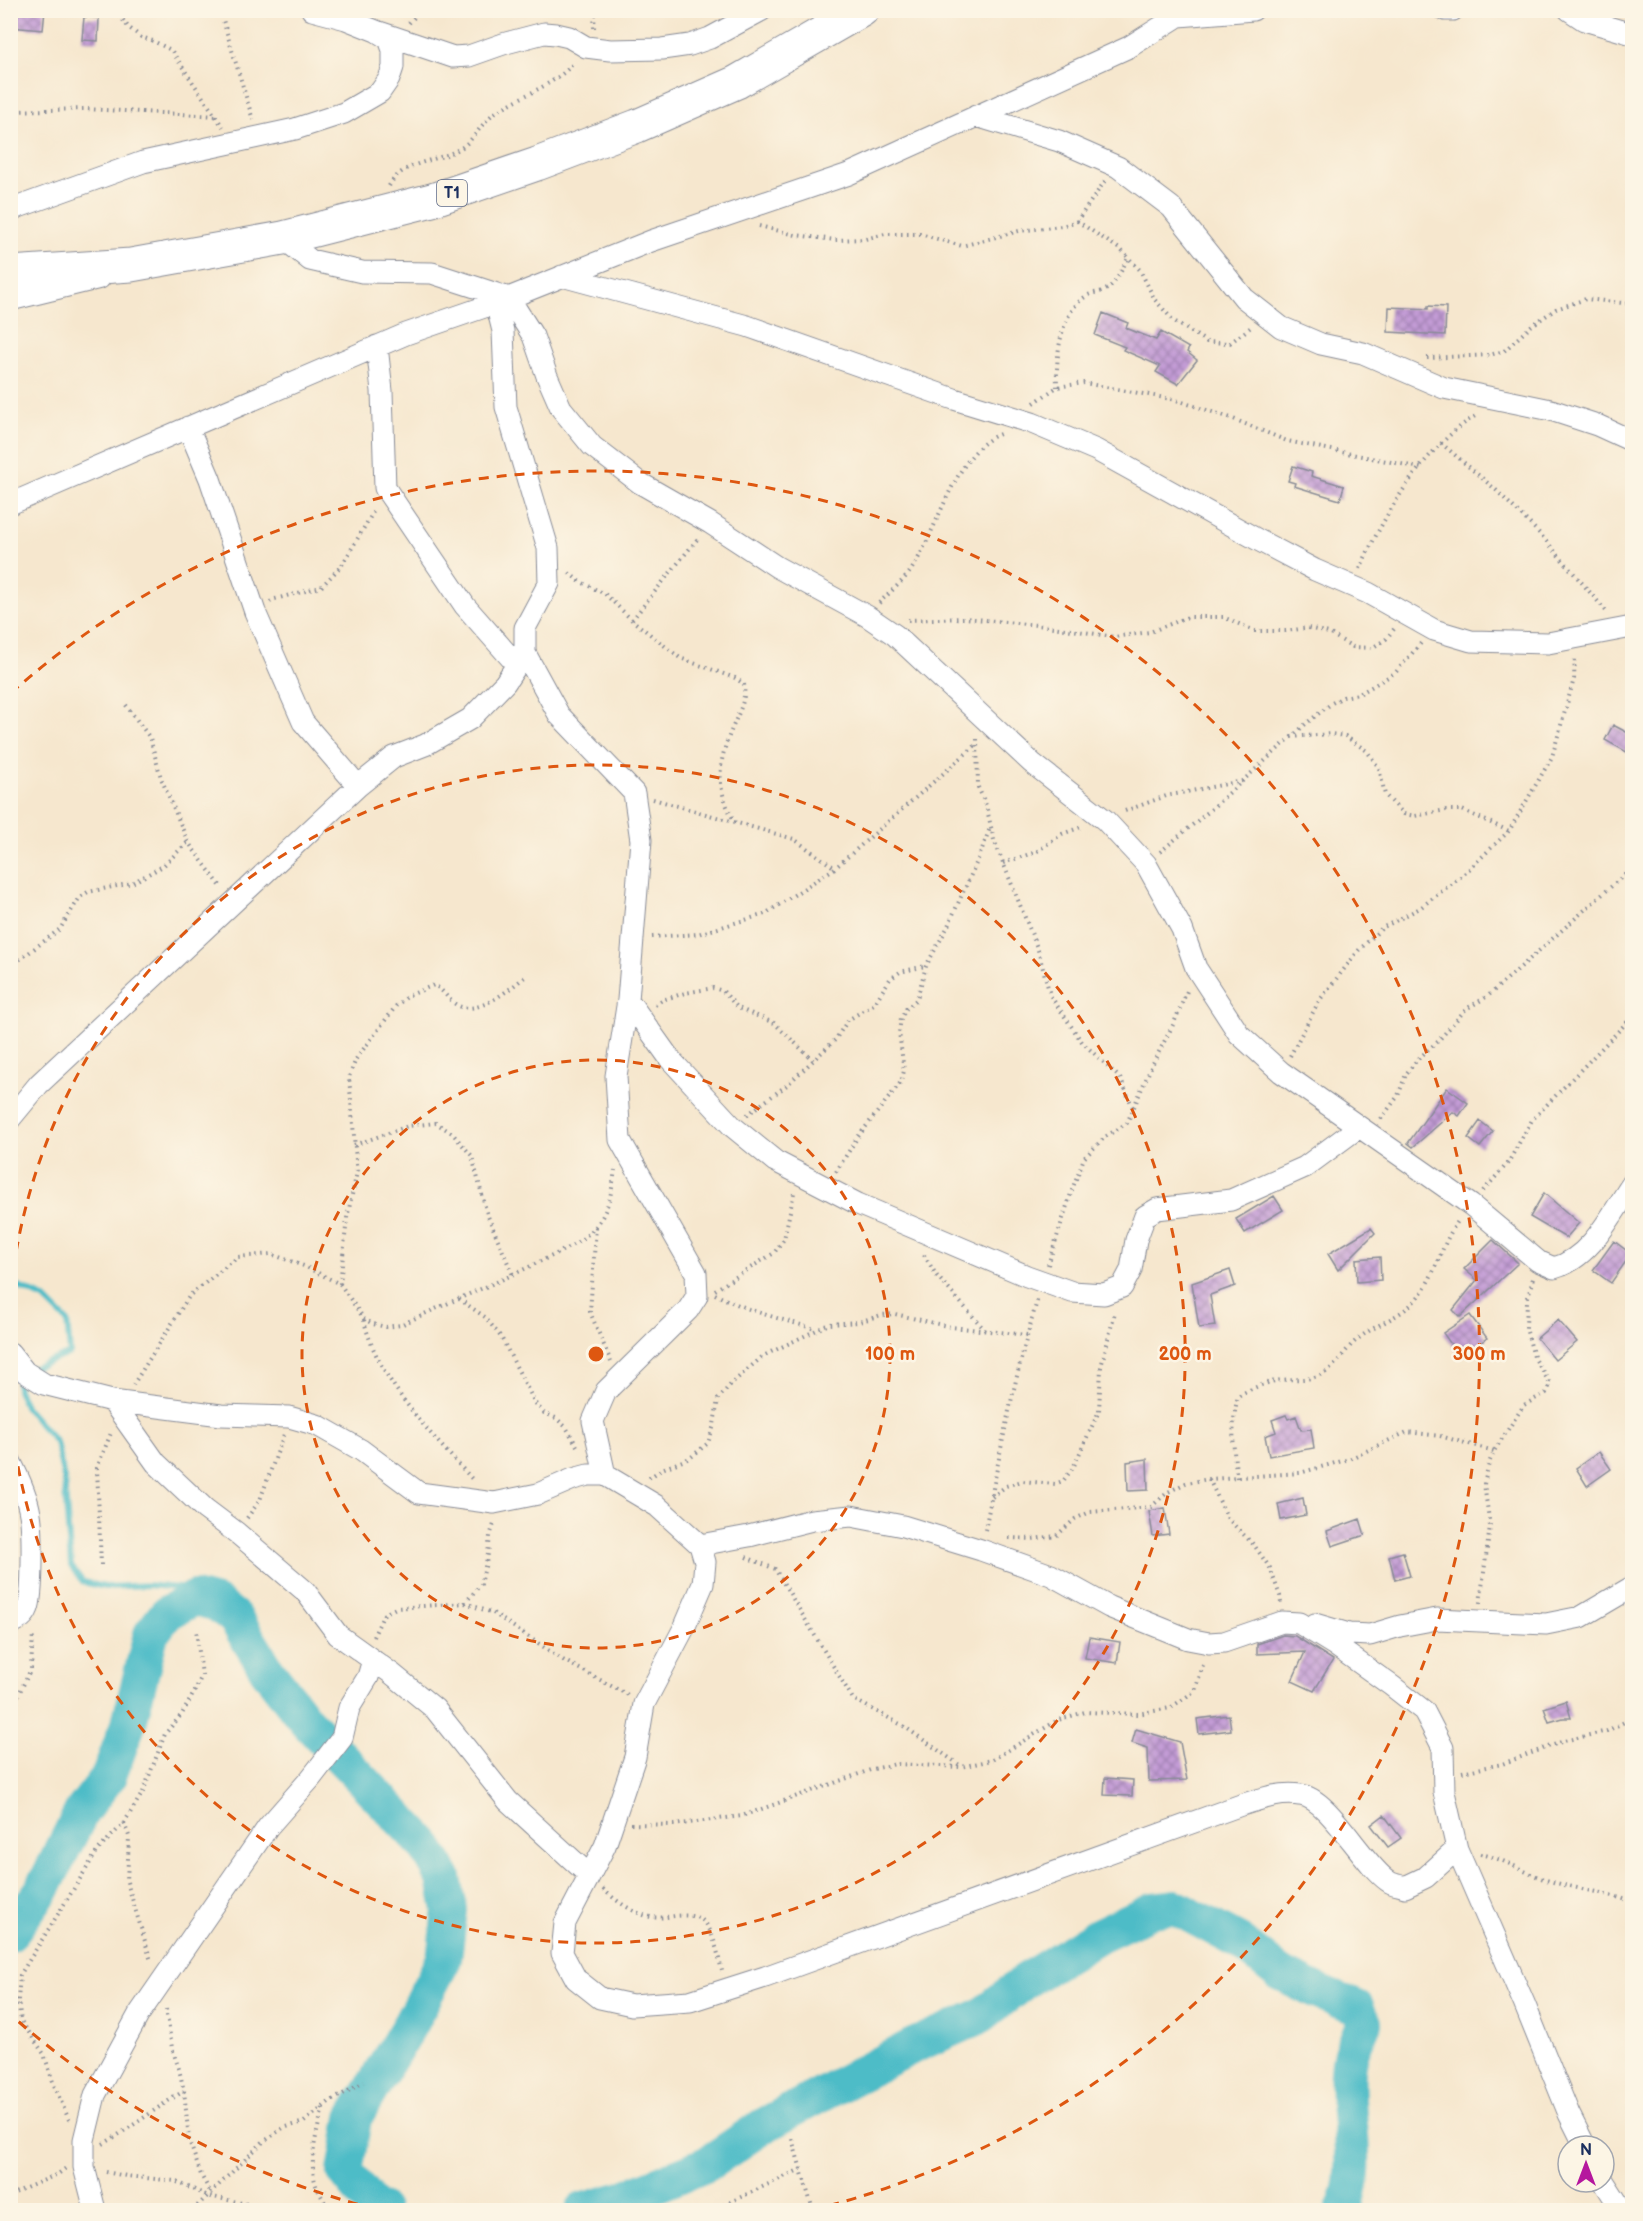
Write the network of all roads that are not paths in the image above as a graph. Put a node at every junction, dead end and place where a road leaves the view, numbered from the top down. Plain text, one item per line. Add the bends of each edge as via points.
1 (312, 10) edge
2 (762, 10) edge
3 (1253, 10) edge
4 (1445, 10) edge
5 (1453, 10) edge
6 (1569, 10) edge
7 (857, 12) edge
8 (1184, 13) edge
9 (376, 31) junction
10 (1632, 34) edge
11 (976, 116) junction
12 (10, 210) edge
13 (284, 238) junction
14 (131, 265) junction
15 (18, 266) edge
16 (562, 276) junction
17 (10, 300) edge
18 (503, 301) junction
19 (377, 346) junction
20 (188, 427) junction
21 (1632, 441) edge
22 (10, 504) edge
23 (1629, 630) edge
24 (521, 659) junction
25 (358, 786) junction
26 (634, 1008) junction
27 (10, 1119) edge
28 (1365, 1131) junction
29 (1632, 1184) edge
30 (10, 1353) edge
31 (118, 1406) junction
32 (10, 1461) edge
33 (596, 1475) junction
34 (706, 1544) junction
35 (1632, 1587) edge
36 (1291, 1622) junction
37 (10, 1623) edge
38 (370, 1658) junction
39 (1457, 1849) junction
40 (589, 1875) junction
41 (1579, 2134) edge
42 (1611, 2194) edge
43 (94, 2211) edge
44 (1622, 2211) edge

1 - 9 street
2 - 9 street via 710,38 662,50 610,50 544,33 469,56 453,57
3 - 8 street
4 - 5 street
6 - 10 street via 1584,20
7 - 13 highway, T1 via 737,82 637,126 463,189
8 - 11 street via 1129,47
9 - 12 street via 388,39 393,50 389,79 380,92 344,113 295,129 143,162
11 - 16 street via 849,174 651,241
11 - 21 street via 1059,141 1118,167 1171,207 1244,298 1281,327 1321,344 1363,353 1444,388 1551,410
13 - 14 highway, T1
13 - 18 street via 310,260 362,272 432,273
14 - 15 highway, T1
14 - 17 street via 107,276
16 - 18 street
16 - 23 street via 747,327 1024,420 1096,450 1260,541 1434,630 1471,641 1548,643
18 - 19 street
18 - 24 street via 506,407 548,548 549,583 525,628
18 - 28 street via 533,336 561,408 592,446 640,483 895,635 1032,763 1105,820 1146,864 1182,929 1196,968 1239,1034 1281,1072
19 - 20 street
19 - 24 street via 385,488 465,606
20 - 22 street
20 - 25 street via 255,612 303,722
24 - 25 street via 505,683 470,719 425,745 394,757
24 - 26 street via 559,714 634,793 641,840 633,938
25 - 27 street via 39,1084
26 - 28 street via 670,1059 732,1126 775,1161 858,1204 1072,1292 1104,1294 1122,1287 1131,1270 1145,1216 1157,1209 1231,1200 1305,1167
26 - 33 street via 615,1076 620,1140 696,1273 697,1296 688,1310 606,1391 593,1420
28 - 29 street via 1471,1205 1538,1261 1554,1268 1586,1251
30 - 31 street via 25,1372 44,1384
31 - 33 street via 289,1417 317,1425 361,1449 419,1493 494,1503
31 - 38 street via 156,1463 305,1592 338,1635
32 - 37 street via 22,1483 30,1514 32,1554 28,1608 18,1621
33 - 34 street via 657,1506
34 - 36 street via 812,1520 851,1516 982,1546 1051,1575 1109,1607 1188,1639 1224,1642
34 - 40 street via 703,1584 644,1704 635,1757 613,1823
35 - 36 street via 1581,1617 1546,1624 1437,1619 1370,1635
36 - 39 street via 1375,1674 1424,1711 1443,1748 1444,1792
38 - 40 street via 435,1709 508,1801
38 - 43 street via 368,1677 349,1708 342,1738 268,1827 139,2014 95,2095 84,2154
39 - 40 street via 1426,1877 1406,1887 1390,1883 1366,1861 1320,1803 1303,1795 1276,1795 728,1989 690,2001 632,2005 600,1998 576,1979 562,1953 565,1923
39 - 41 street
42 - 44 street

